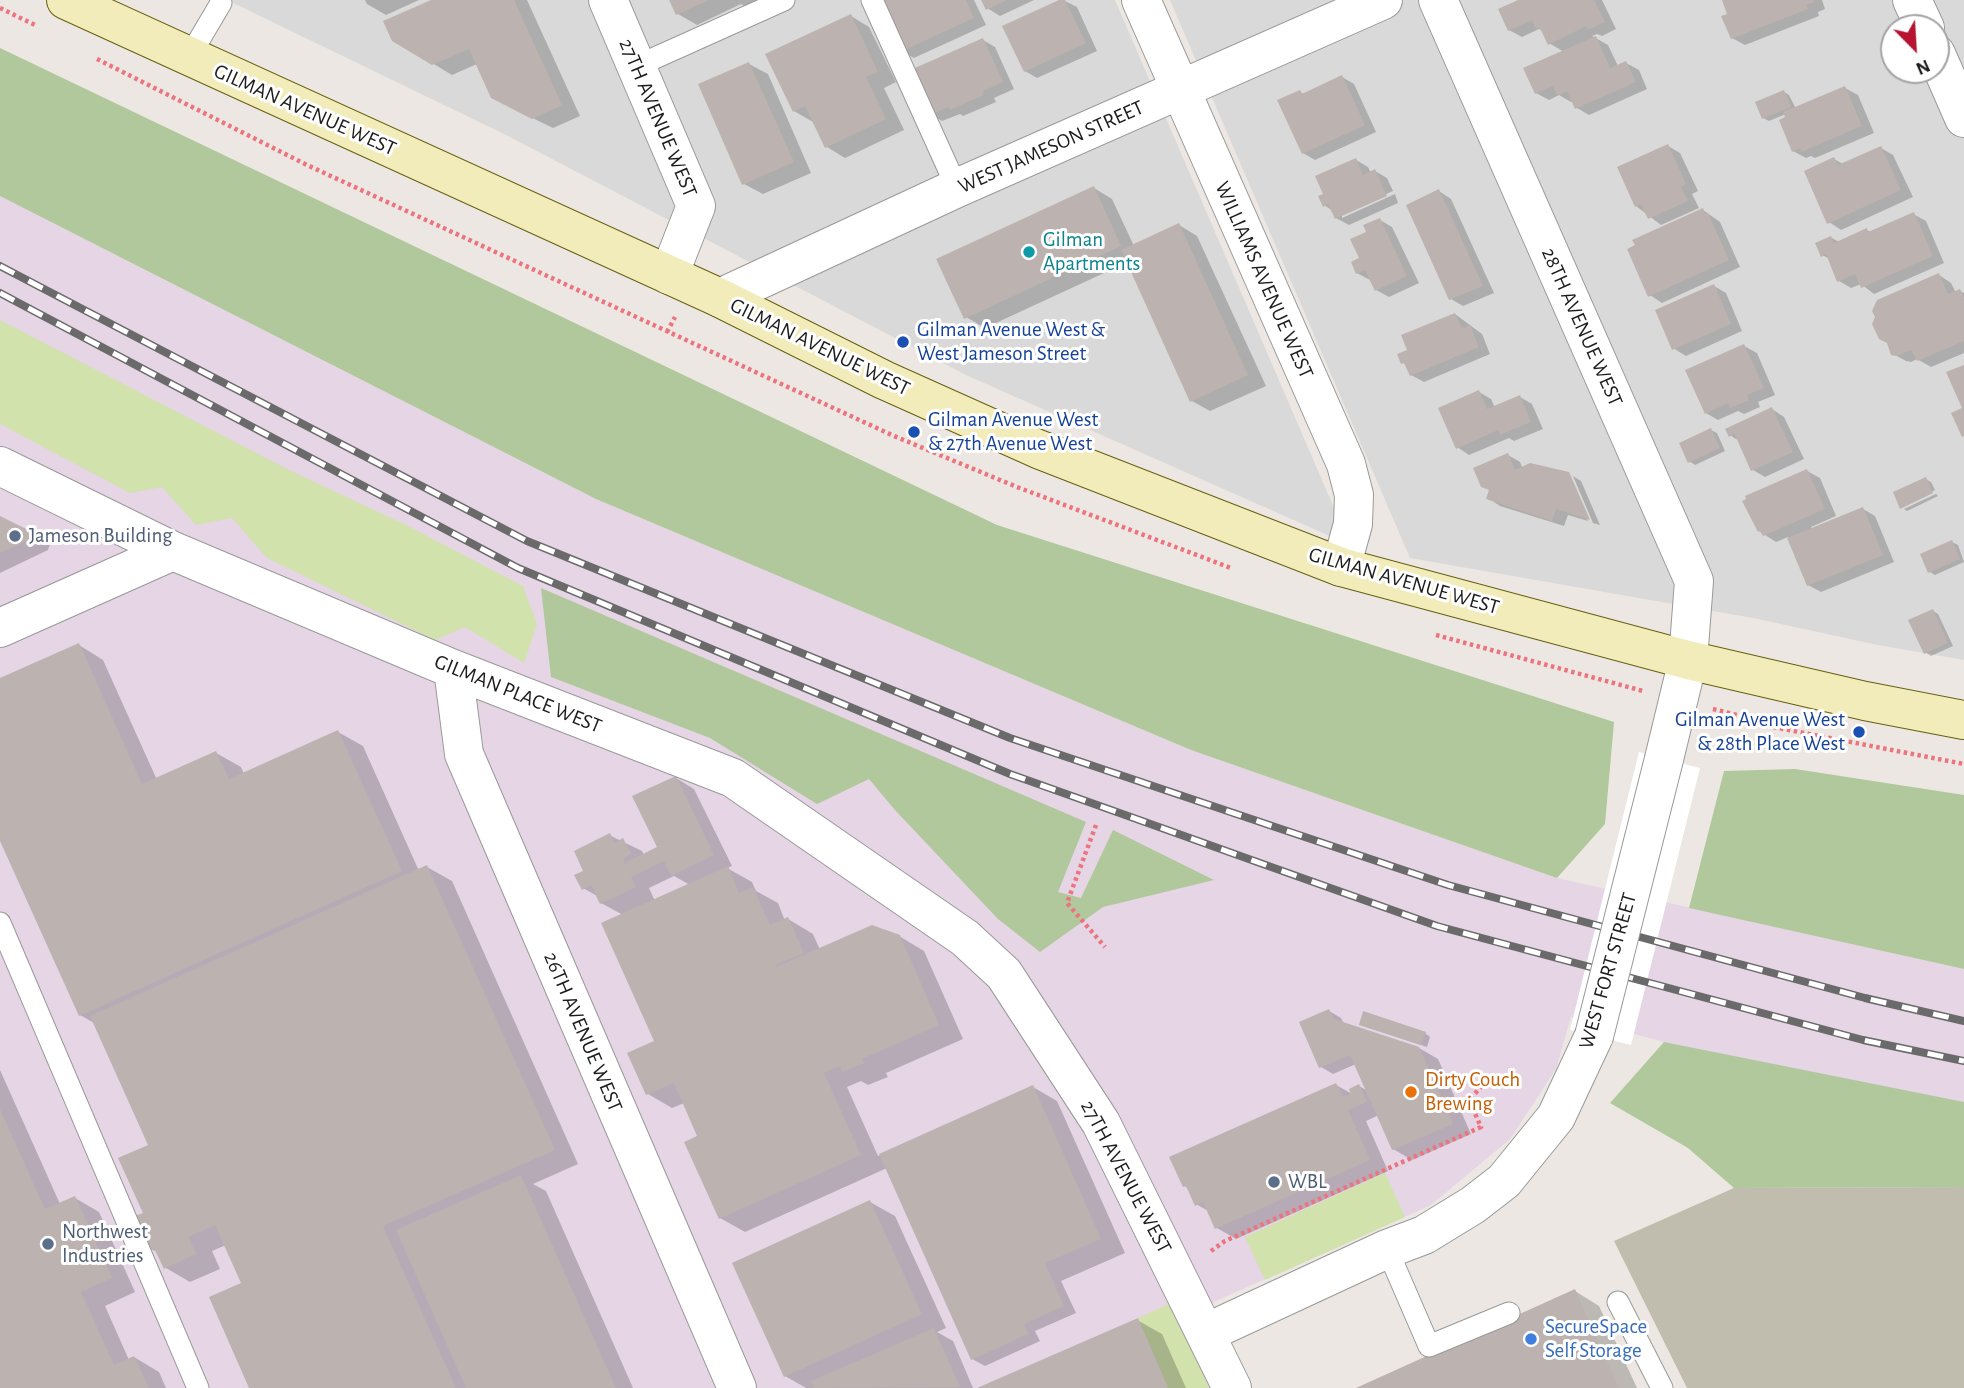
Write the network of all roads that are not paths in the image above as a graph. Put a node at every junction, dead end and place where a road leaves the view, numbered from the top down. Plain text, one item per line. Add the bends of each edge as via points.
1 (66, 0) edge
2 (608, 0) edge
3 (784, 0) edge
4 (872, 0) edge
5 (1141, 0) edge
6 (1383, 0) edge
7 (1438, 0) edge
8 (221, 4) dead end
9 (189, 57) junction
10 (636, 66) junction
11 (1949, 84) edge
12 (1180, 90) junction
13 (1964, 118) edge
14 (957, 188) junction
15 (669, 275) junction
16 (720, 298) junction
17 (0, 466) edge
18 (173, 551) junction
19 (1341, 566) junction
20 (0, 628) edge
21 (1688, 660) junction
22 (453, 669) junction
23 (1964, 720) edge
24 (0, 923) edge
25 (1004, 974) joint
26 (1387, 1249) junction
27 (1618, 1302) dead end
28 (1509, 1313) dead end
29 (1206, 1333) junction
30 (198, 1388) edge
31 (737, 1388) edge
32 (1232, 1388) edge
33 (1662, 1388) edge

1 - 9 main road, GILMAN AVENUE WEST
2 - 10 street, 27TH AVENUE WEST
3 - 10 lane
4 - 14 lane
5 - 12 street, WILLIAMS AVENUE WEST
6 - 12 street, WEST JAMESON STREET
7 - 21 street, 28TH AVENUE WEST via 1694,582
8 - 9 lane
9 - 15 main road, GILMAN AVENUE WEST
10 - 15 street, 27TH AVENUE WEST via 696,206
11 - 13 street
12 - 14 street, WEST JAMESON STREET
12 - 19 street, WILLIAMS AVENUE WEST via 1346,464 1354,495 1353,524
14 - 16 street, WEST JAMESON STREET
15 - 16 main road, GILMAN AVENUE WEST
16 - 19 main road, GILMAN AVENUE WEST via 884,380 1038,449
17 - 18 street, GILMAN PLACE WEST
18 - 20 street
18 - 22 street, GILMAN PLACE WEST
19 - 21 main road, GILMAN AVENUE WEST
21 - 23 main road, GILMAN AVENUE WEST
21 - 26 street, WEST FORT STREET, bridge via 1594,1036 1556,1117 1504,1181 1424,1235
22 - 25 street, GILMAN PLACE WEST via 733,778 965,938
22 - 31 street, 26TH AVENUE WEST via 464,754
24 - 30 lane
25 - 29 street, 27TH AVENUE WEST via 1101,1124
26 - 28 lane via 1429,1346
26 - 29 street, WEST FORT STREET
27 - 33 lane
29 - 32 street, 27TH AVENUE WEST

